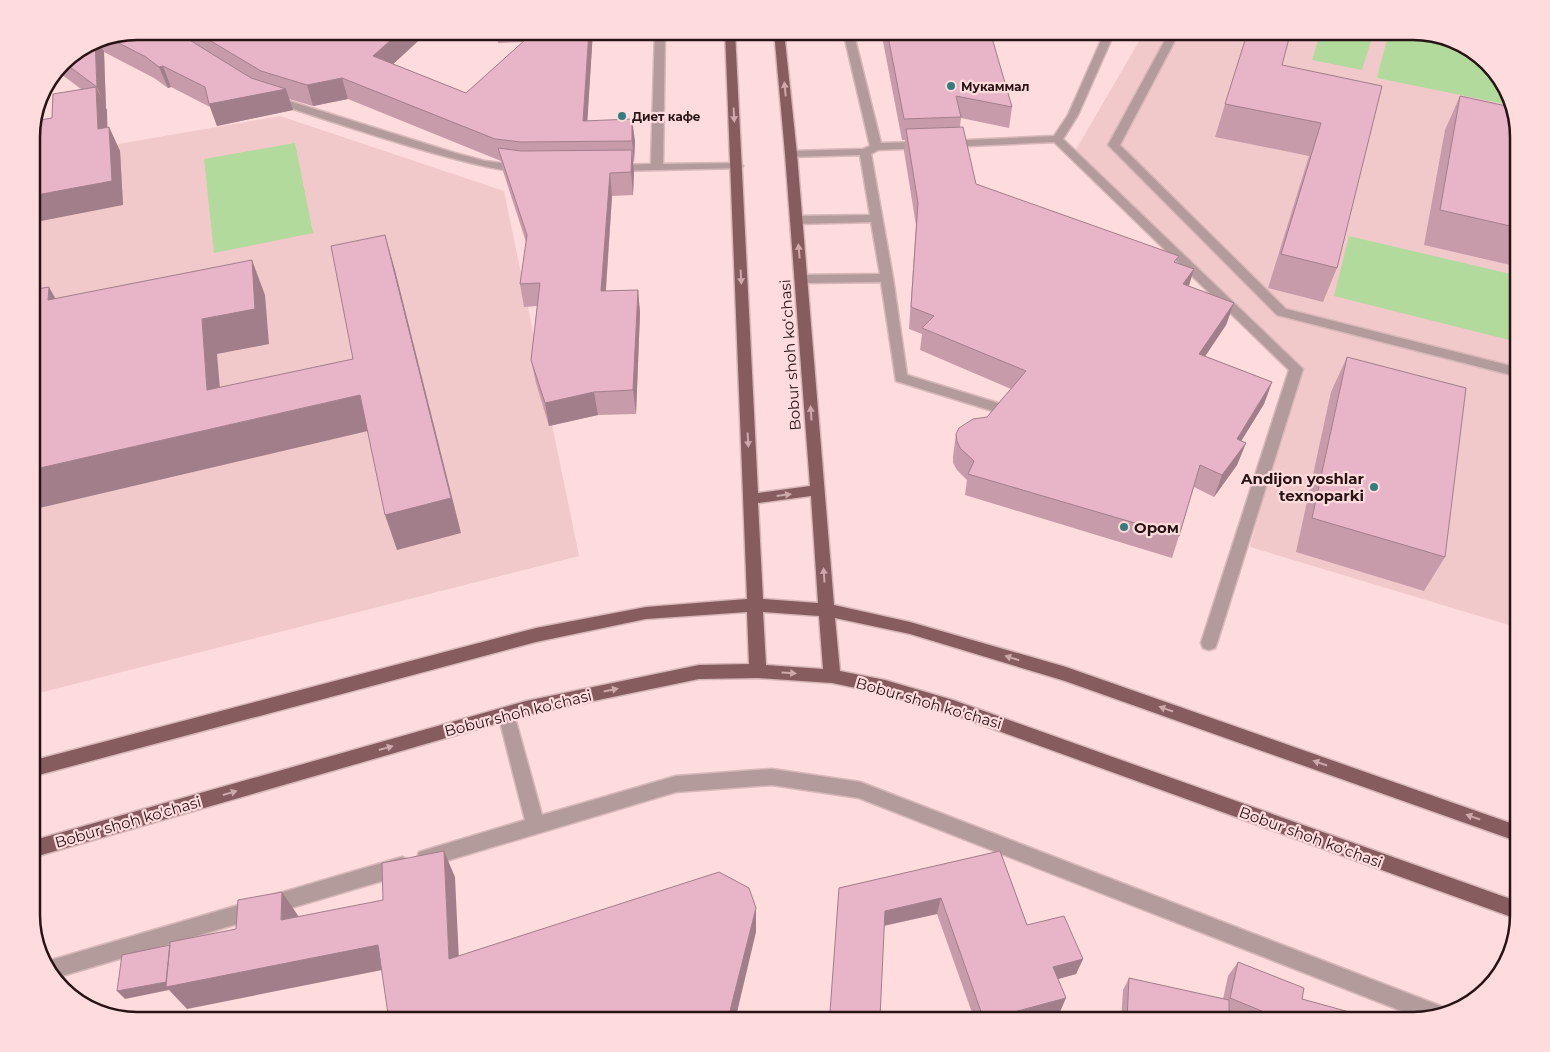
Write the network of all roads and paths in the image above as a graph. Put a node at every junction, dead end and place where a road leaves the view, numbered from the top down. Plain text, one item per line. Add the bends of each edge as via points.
1 (660, 40) edge
2 (730, 40) edge
3 (780, 40) edge
4 (850, 40) edge
5 (1106, 40) edge
6 (1170, 40) edge
7 (263, 96) edge
8 (1057, 139) junction
9 (871, 150) junction
10 (791, 154) junction
11 (736, 166) junction
12 (601, 168) edge
13 (657, 168) junction
14 (535, 169) edge
15 (876, 218) junction
16 (796, 220) junction
17 (887, 278) junction
18 (801, 279) junction
19 (1510, 371) edge
20 (996, 407) edge
21 (817, 490) junction
22 (751, 499) junction
23 (755, 605) junction
24 (826, 610) junction
25 (1209, 642) dead end
26 (758, 671) junction
27 (832, 676) junction
28 (506, 714) junction
29 (40, 767) edge
30 (536, 826) junction
31 (1510, 831) edge
32 (40, 848) edge
33 (1510, 908) edge
34 (55, 968) edge
35 (1427, 1011) edge

1 - 13 street
2 -> 11 main road
10 -> 3 main road, Bobur shoh koʻchasi
4 - 9 street
5 - 8 street via 1077,106
6 - 19 street via 1114,145 1282,312
7 - 14 street via 485,164
8 - 9 street
8 - 25 street via 1296,369
9 - 10 street
9 - 15 street
10 - 16 main road, Bobur shoh koʻchasi
11 - 13 street
11 -> 22 main road
12 - 13 street
15 - 16 street
15 - 17 street
18 -> 16 main road, Bobur shoh koʻchasi
17 - 18 street
17 - 20 street via 901,378
21 -> 18 main road, Bobur shoh koʻchasi
22 -> 21 main road
24 -> 21 main road, Bobur shoh koʻchasi
22 - 23 main road
23 - 24 main road
23 - 26 main road
23 - 29 main road via 646,613 536,635
24 - 27 main road, Bobur shoh koʻchasi
31 -> 24 main road via 1066,674 910,628
26 -> 27 main road, Bobur shoh ko'chasi
28 -> 26 main road, Bobur shoh ko'chasi via 699,672
27 - 33 main road, Bobur shoh ko'chasi via 885,687 971,713
28 - 30 street
32 -> 28 main road, Bobur shoh ko'chasi
30 - 34 street
30 - 35 street via 676,784 772,777 860,790

